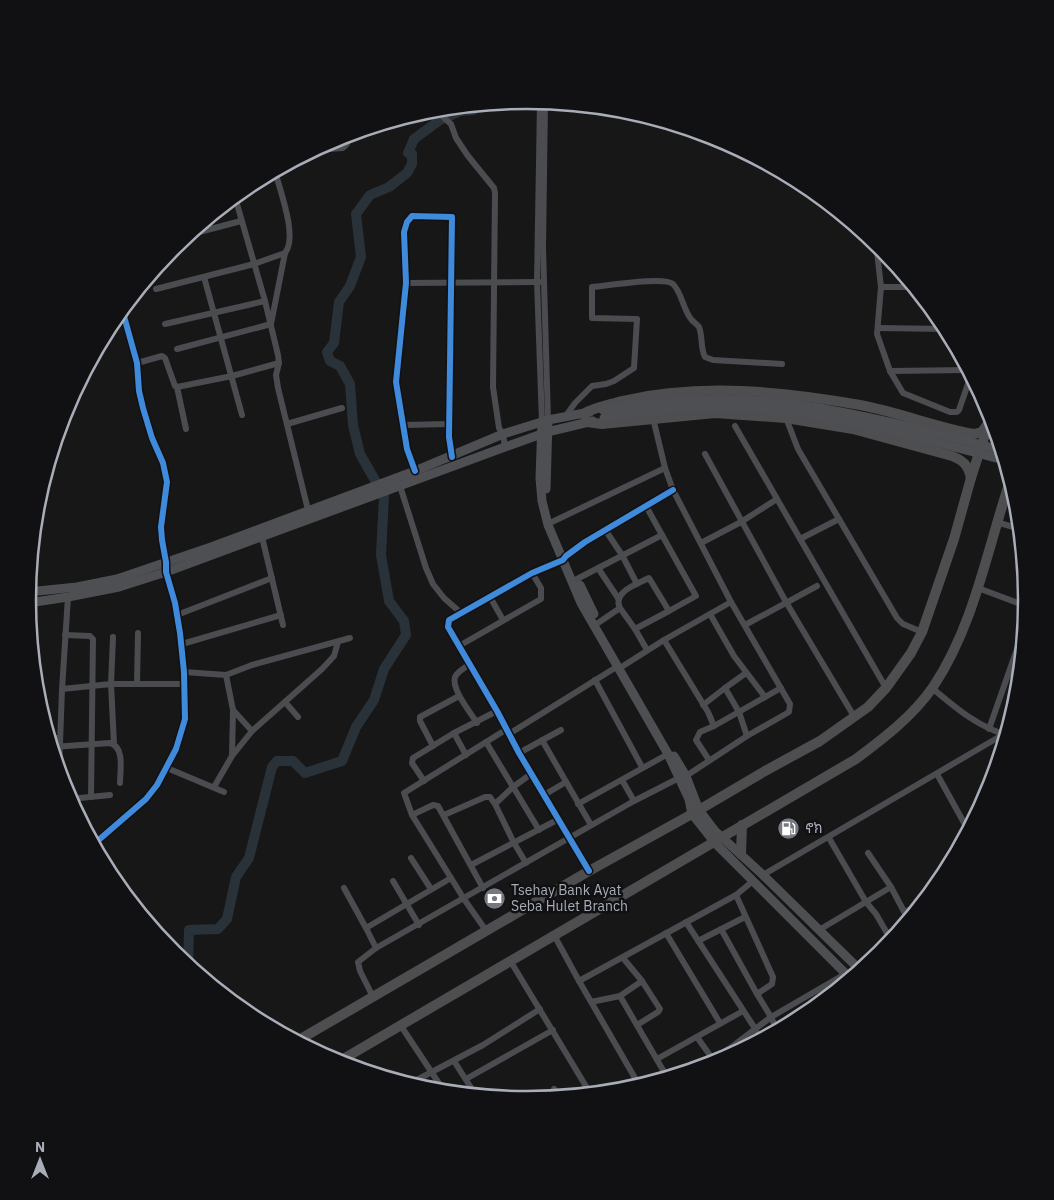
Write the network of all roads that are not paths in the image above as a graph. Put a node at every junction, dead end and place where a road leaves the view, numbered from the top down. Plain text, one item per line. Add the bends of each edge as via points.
1 (540, 109) edge
2 (546, 110) edge
3 (443, 117) edge
4 (347, 144) edge
5 (336, 149) edge
6 (277, 178) edge
7 (236, 205) edge
8 (241, 220) junction
9 (203, 231) edge
10 (285, 253) junction
11 (878, 257) edge
12 (254, 264) junction
13 (204, 277) junction
14 (451, 282) junction
15 (493, 282) junction
16 (540, 282) junction
17 (406, 283) junction
18 (881, 287) junction
19 (905, 287) edge
20 (156, 289) dead end
21 (265, 301) junction
22 (214, 312) junction
23 (125, 319) edge
24 (165, 324) dead end
25 (270, 324) junction
26 (878, 328) junction
27 (936, 328) edge
28 (221, 337) junction
29 (177, 349) dead end
30 (137, 363) junction
31 (279, 363) junction
32 (782, 364) dead end
33 (960, 370) edge
34 (890, 371) junction
35 (232, 376) junction
36 (968, 385) edge
37 (177, 387) junction
38 (342, 408) dead end
39 (603, 414) junction
40 (242, 415) dead end
41 (565, 417) junction
42 (585, 418) junction
43 (653, 418) junction
44 (786, 418) junction
45 (545, 421) junction
46 (287, 424) junction
47 (449, 424) junction
48 (403, 425) junction
49 (735, 426) dead end
50 (986, 426) edge
51 (986, 428) edge
52 (186, 430) dead end
53 (544, 433) junction
54 (502, 434) junction
55 (523, 440) junction
56 (505, 447) junction
57 (994, 448) edge
58 (540, 454) junction
59 (705, 454) dead end
60 (452, 456) junction
61 (997, 458) edge
62 (665, 468) junction
63 (414, 471) junction
64 (971, 478) junction
65 (388, 486) junction
66 (400, 486) junction
67 (673, 490) junction
68 (375, 491) junction
69 (1006, 494) edge
70 (777, 499) junction
71 (646, 506) junction
72 (308, 510) junction
73 (839, 519) junction
74 (552, 522) junction
75 (741, 522) junction
76 (996, 522) junction
77 (1012, 527) edge
78 (606, 531) junction
79 (662, 535) junction
80 (262, 537) junction
81 (800, 539) junction
82 (701, 543) junction
83 (622, 556) junction
84 (564, 558) junction
85 (166, 562) junction
86 (598, 568) junction
87 (166, 572) junction
88 (532, 573) junction
89 (272, 578) junction
90 (577, 580) junction
91 (637, 584) junction
92 (817, 586) dead end
93 (978, 588) junction
94 (36, 591) edge
95 (68, 597) junction
96 (490, 597) junction
97 (618, 598) junction
98 (36, 601) edge
99 (731, 602) junction
100 (786, 602) junction
101 (1018, 603) edge
102 (620, 608) junction
103 (669, 611) junction
104 (461, 613) junction
105 (710, 614) junction
106 (177, 615) junction
107 (280, 615) junction
108 (503, 620) junction
109 (598, 623) junction
110 (744, 624) junction
111 (283, 625) dead end
112 (635, 629) junction
113 (138, 632) dead end
114 (922, 632) junction
115 (65, 635) junction
116 (113, 637) dead end
117 (350, 638) dead end
118 (664, 640) junction
119 (338, 642) junction
120 (182, 644) junction
121 (459, 646) junction
122 (647, 650) junction
123 (1015, 653) edge
124 (470, 664) junction
125 (620, 666) junction
126 (184, 672) junction
127 (746, 673) junction
128 (226, 675) junction
129 (595, 680) junction
130 (112, 684) junction
131 (137, 684) junction
132 (184, 684) junction
133 (92, 686) junction
134 (62, 688) junction
135 (725, 688) junction
136 (782, 688) junction
137 (886, 688) junction
138 (932, 688) junction
139 (459, 696) junction
140 (764, 697) junction
141 (284, 702) junction
142 (703, 705) junction
143 (233, 710) junction
144 (498, 711) junction
145 (739, 712) junction
146 (298, 717) dead end
147 (854, 718) junction
148 (477, 722) junction
149 (714, 726) junction
150 (989, 729) junction
151 (561, 730) dead end
152 (252, 731) junction
153 (508, 732) junction
154 (999, 732) edge
155 (454, 733) junction
156 (747, 736) junction
157 (56, 738) edge
158 (60, 738) junction
159 (998, 738) edge
160 (542, 740) junction
161 (486, 742) junction
162 (58, 743) edge
163 (114, 744) junction
164 (91, 745) junction
165 (432, 746) junction
166 (59, 747) edge
167 (519, 753) junction
168 (668, 754) junction
169 (466, 755) junction
170 (232, 756) junction
171 (709, 760) junction
172 (642, 767) junction
173 (167, 768) junction
174 (531, 774) junction
175 (937, 774) junction
176 (683, 777) junction
177 (622, 780) junction
178 (424, 781) junction
179 (120, 782) dead end
180 (566, 782) junction
181 (513, 787) junction
182 (214, 788) junction
183 (224, 792) dead end
184 (110, 795) dead end
185 (544, 795) junction
186 (91, 797) junction
187 (79, 798) edge
188 (634, 801) junction
189 (495, 804) junction
190 (578, 804) junction
191 (695, 812) junction
192 (412, 815) junction
193 (444, 815) junction
194 (558, 820) junction
195 (964, 823) edge
196 (591, 825) junction
197 (742, 825) junction
198 (539, 830) junction
199 (570, 837) junction
200 (829, 838) junction
201 (99, 840) edge
202 (718, 840) junction
203 (514, 843) junction
204 (868, 853) dead end
205 (741, 854) junction
206 (411, 858) dead end
207 (526, 862) junction
208 (471, 865) junction
209 (589, 871) junction
210 (763, 875) junction
211 (451, 878) junction
212 (393, 881) dead end
213 (753, 881) junction
214 (891, 887) junction
215 (344, 888) dead end
216 (483, 888) junction
217 (431, 889) junction
218 (736, 895) junction
219 (464, 899) junction
220 (866, 902) junction
221 (406, 904) junction
222 (904, 912) edge
223 (745, 917) junction
224 (686, 922) junction
225 (419, 925) junction
226 (366, 928) junction
227 (721, 929) junction
228 (819, 930) junction
229 (486, 932) junction
230 (666, 933) junction
231 (887, 933) edge
232 (554, 935) junction
233 (698, 941) junction
234 (376, 948) junction
235 (623, 958) junction
236 (511, 962) junction
237 (855, 965) edge
238 (845, 973) edge
239 (579, 981) junction
240 (642, 981) junction
241 (831, 985) edge
242 (757, 994) junction
243 (620, 996) junction
244 (373, 997) junction
245 (591, 1002) junction
246 (540, 1010) junction
247 (743, 1011) junction
248 (771, 1017) junction
249 (720, 1023) junction
250 (774, 1024) edge
251 (637, 1025) junction
252 (402, 1026) junction
253 (552, 1030) junction
254 (756, 1030) junction
255 (304, 1037) edge
256 (697, 1037) junction
257 (746, 1039) edge
258 (710, 1055) edge
259 (348, 1057) edge
260 (657, 1059) junction
261 (454, 1061) junction
262 (432, 1071) junction
263 (664, 1071) edge
264 (419, 1078) edge
265 (635, 1078) edge
266 (466, 1079) junction
267 (439, 1082) edge
268 (587, 1087) edge
269 (471, 1088) edge

1 - 16 street
2 - 16 street
3 - 15 street via 494,188
4 - 5 street
6 - 10 street via 289,226 290,241
7 - 8 street
8 - 9 street
8 - 12 street
10 - 12 street
10 - 25 street
11 - 18 street
12 - 13 street
12 - 21 street
13 - 20 street
13 - 22 street
14 - 15 street
14 - 17 street
14 - 17 street via 452,217 412,216 404,232
14 - 47 street
15 - 16 street
15 - 54 street via 493,387
16 - 45 street
17 - 48 street via 396,371
18 - 19 street
18 - 26 street
21 - 22 street
21 - 25 street
22 - 24 street
22 - 28 street
23 - 30 street
25 - 28 street
25 - 31 street
26 - 27 street
26 - 34 street via 879,342
28 - 29 street
28 - 35 street
30 - 37 street via 162,356
30 - 85 street via 143,408 164,463 167,482 161,527
31 - 35 street
31 - 46 street via 276,375
32 - 41 street via 705,357 697,324 691,319 678,292 667,281 592,287 592,318 637,319 634,368 614,381 592,386
33 - 34 street
34 - 36 street via 903,393 954,412 959,410
35 - 37 street
35 - 40 street
37 - 52 street
38 - 46 street
39 - 42 main road
39 - 57 main road, bridge via 650,403 743,400 800,405 870,418
39 - 61 main road, bridge via 710,407 797,412 866,424
41 - 42 main road
41 - 45 main road
42 - 43 highway via 602,424
42 - 50 highway via 600,406 638,398 690,391 735,390 861,405 974,434 982,432
42 - 53 main road
43 - 44 highway via 715,413
43 - 62 street
44 - 64 highway via 853,429 952,456 963,460
44 - 73 street via 798,449
45 - 53 main road
45 - 54 main road
46 - 72 street
47 - 48 street
47 - 60 street
48 - 63 street
49 - 70 street
51 - 64 highway
53 - 55 main road
53 - 58 main road
53 - 74 main road via 546,488
54 - 56 street
54 - 60 main road
55 - 56 main road
55 - 58 main road via 534,445
56 - 66 main road
58 - 84 main road via 544,510
59 - 75 street
60 - 63 main road
62 - 67 street
62 - 74 street
63 - 65 main road
64 - 114 highway
65 - 66 main road
65 - 68 main road
66 - 104 street via 433,584
67 - 71 street
67 - 82 street
68 - 72 main road
68 - 80 main road
69 - 76 highway
70 - 75 street
70 - 81 street
71 - 78 street
71 - 79 street
72 - 85 main road
73 - 81 street
73 - 114 street via 897,618
74 - 84 main road
75 - 82 street
75 - 100 street
76 - 77 street
76 - 93 highway
78 - 83 street
78 - 84 street
79 - 83 street
79 - 103 street via 696,596
80 - 87 main road
80 - 89 street
81 - 137 street
82 - 99 street
83 - 86 street
83 - 91 street
84 - 88 street
84 - 90 main road
84 - 125 main road via 581,603
85 - 87 street
85 - 94 main road via 117,579
86 - 90 street
86 - 97 street
87 - 95 main road via 119,587
87 - 106 street
88 - 96 street
88 - 108 street via 541,588 540,599
89 - 106 street
89 - 107 street
90 - 109 main road
91 - 97 street
91 - 103 street via 648,578
92 - 100 street
93 - 101 street
93 - 138 highway via 956,648
95 - 98 main road
95 - 115 street
96 - 104 street
96 - 108 street
97 - 102 street
99 - 105 street
99 - 110 street
100 - 110 street
100 - 147 street
102 - 109 street
102 - 112 street
103 - 112 street
104 - 121 street via 448,623
105 - 118 street
105 - 127 street
106 - 120 street
107 - 111 street
107 - 120 street
108 - 121 street
109 - 125 main road
110 - 136 street
112 - 122 street
113 - 131 street
114 - 137 highway
115 - 133 street via 92,637
115 - 134 street
116 - 130 street
117 - 119 street
118 - 122 street
118 - 142 street
119 - 128 street
119 - 141 street via 334,656
120 - 126 street
121 - 124 street
122 - 125 street
123 - 150 street
124 - 139 street via 454,680
124 - 144 street
125 - 129 street
125 - 168 main road
125 - 176 main road
126 - 128 street
126 - 132 street
127 - 135 street
127 - 140 street
128 - 143 street
129 - 153 street
129 - 172 street
130 - 131 street
130 - 133 street
130 - 163 street
131 - 132 street
132 - 173 street via 185,719
133 - 134 street
133 - 164 street
134 - 158 street
135 - 142 street
135 - 145 street
136 - 140 street
136 - 156 street via 790,704 789,712
137 - 147 highway
138 - 150 street via 964,715
138 - 197 highway via 893,732 856,759
139 - 148 street
139 - 165 street via 420,717
140 - 145 street
141 - 146 street
141 - 152 street
142 - 149 street
143 - 152 street
143 - 170 street
144 - 148 street
144 - 153 street
145 - 149 street
145 - 156 street
147 - 191 highway
148 - 155 street
149 - 171 street via 700,732 696,740
150 - 154 street
151 - 160 street
152 - 170 street
153 - 161 street
153 - 167 street
155 - 165 street
155 - 169 street
156 - 171 street
157 - 158 street
158 - 162 street
159 - 175 street
160 - 167 street
160 - 180 street
161 - 169 street
161 - 181 street
163 - 164 street
163 - 179 street via 120,751
164 - 166 street
164 - 186 street
165 - 178 street via 412,760
167 - 174 street
168 - 172 street
168 - 176 main road
169 - 178 street
170 - 182 street
171 - 176 street
172 - 177 street
173 - 182 street
173 - 201 street via 146,799
174 - 181 street
174 - 185 street
175 - 195 street
175 - 200 street
176 - 188 street
176 - 191 main road
177 - 188 street
177 - 190 street
178 - 192 street via 404,793
180 - 185 street
180 - 190 street
181 - 189 street
181 - 198 street
182 - 183 street
184 - 186 street
185 - 194 street
186 - 187 street
188 - 196 street
189 - 193 street via 490,797 485,797
189 - 203 street
190 - 196 street
191 - 202 main road
191 - 209 highway
192 - 193 street via 433,805 438,806
192 - 211 street
193 - 208 street
194 - 198 street
194 - 199 street
196 - 199 street
197 - 202 highway
197 - 205 highway
198 - 203 street
199 - 207 street
199 - 209 street
200 - 210 street
200 - 220 street
202 - 205 main road
202 - 213 main road
202 - 232 highway
203 - 207 street
203 - 208 street
204 - 214 street
205 - 210 main road
206 - 217 street
207 - 216 street
208 - 216 street
209 - 229 highway
210 - 228 main road
211 - 217 street
211 - 219 street
212 - 221 street
213 - 218 street
213 - 238 main road
214 - 220 street
214 - 222 street
215 - 226 street
216 - 219 street
217 - 221 street
218 - 223 street
218 - 224 street
219 - 225 street
219 - 229 street
220 - 228 street
220 - 231 street
221 - 225 street
221 - 226 street
223 - 227 street
223 - 242 street via 773,978 772,984
224 - 230 street
224 - 233 street
225 - 234 street
226 - 234 street
227 - 233 street
227 - 242 street
228 - 237 main road
229 - 244 highway
230 - 235 street
230 - 249 street
232 - 236 highway
232 - 239 street
233 - 247 street
234 - 244 street via 358,962
235 - 239 street
235 - 240 street
236 - 246 street
236 - 252 highway
239 - 245 street
240 - 243 street
240 - 251 street via 660,1010
241 - 248 street
242 - 248 street
243 - 245 street
243 - 251 street
244 - 255 highway
245 - 265 street
246 - 253 street
246 - 261 street
247 - 249 street
247 - 254 street
248 - 250 street
248 - 254 street
249 - 256 street
251 - 260 street
252 - 259 highway
252 - 262 street
253 - 266 street
253 - 268 street
254 - 257 street
256 - 258 street
256 - 260 street
260 - 263 street
261 - 262 street
261 - 266 street
262 - 264 street
262 - 267 street
266 - 269 street

